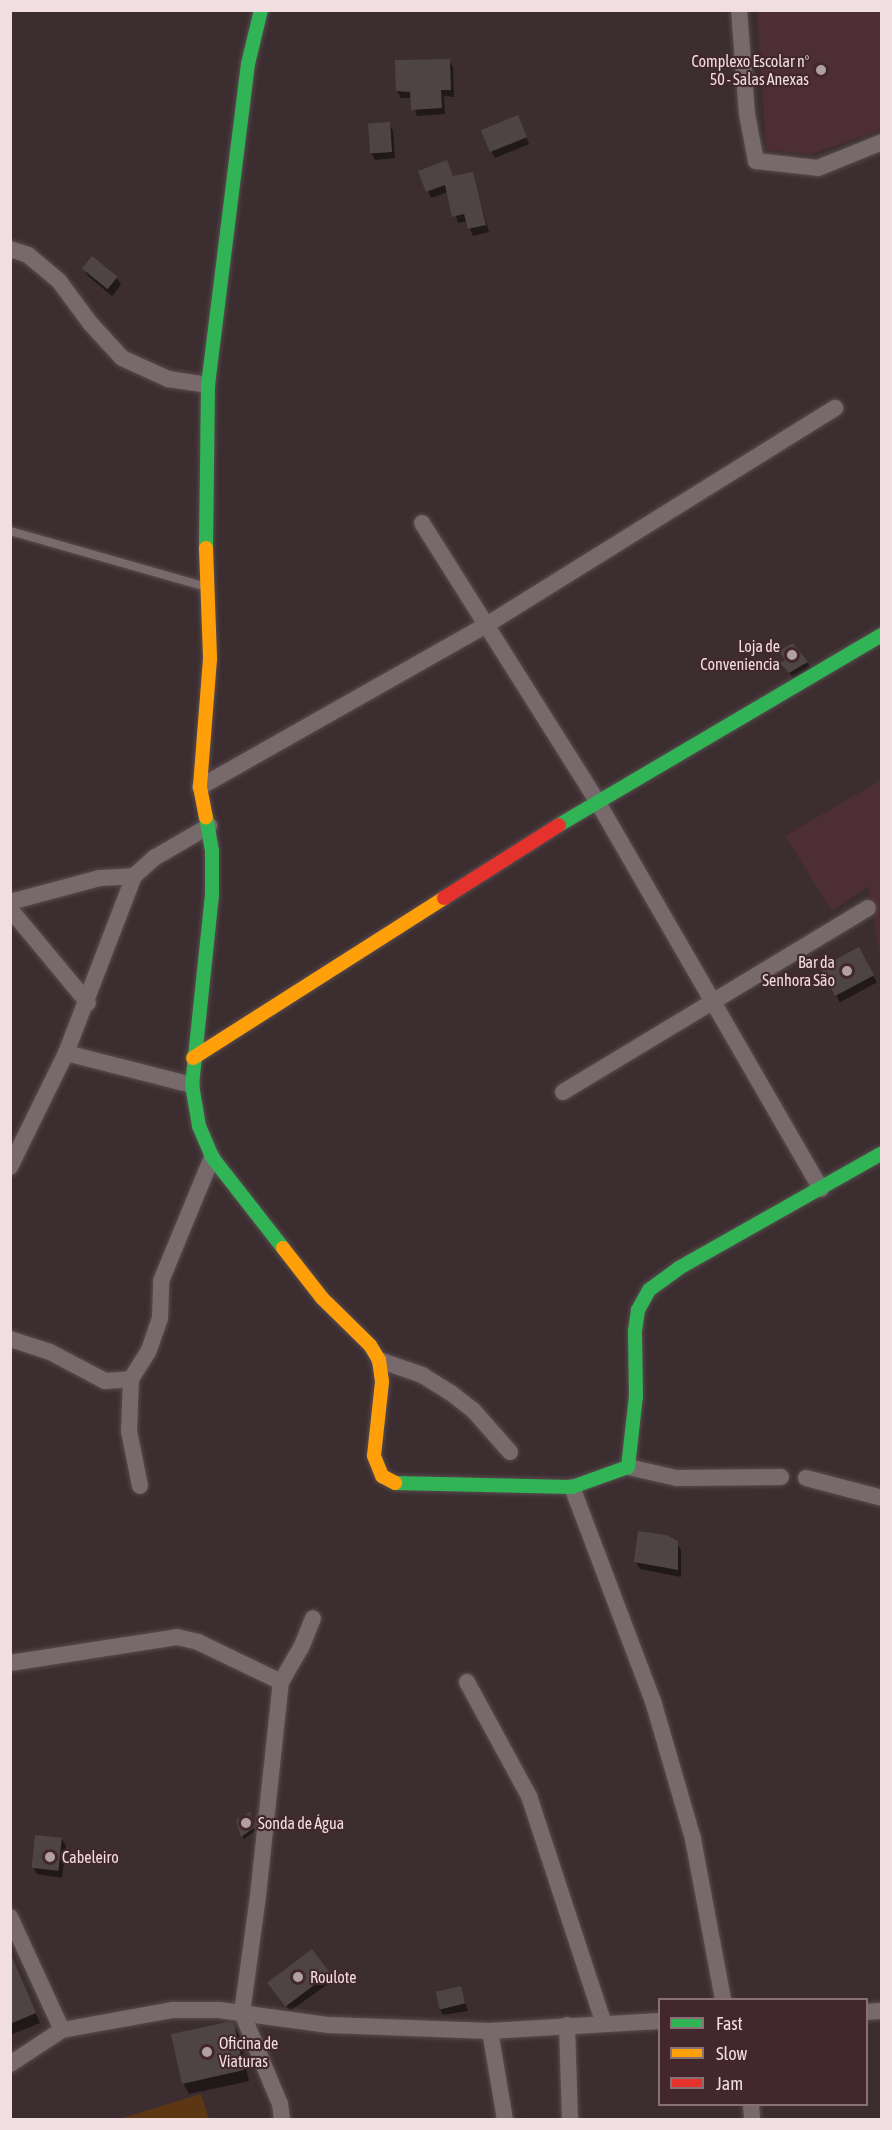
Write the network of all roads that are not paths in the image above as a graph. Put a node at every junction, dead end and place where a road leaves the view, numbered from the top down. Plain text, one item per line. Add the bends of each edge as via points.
1 (261, 10) edge
2 (739, 10) edge
3 (882, 142) edge
4 (10, 249) edge
5 (208, 385) junction
6 (835, 408) dead end
7 (422, 523) dead end
8 (10, 531) edge
9 (207, 587) junction
10 (488, 624) junction
11 (882, 634) edge
12 (200, 787) junction
13 (597, 801) junction
14 (209, 826) junction
15 (134, 876) junction
16 (10, 903) edge
17 (868, 908) dead end
18 (10, 909) edge
19 (711, 1000) junction
20 (88, 1003) junction
21 (66, 1053) junction
22 (194, 1058) junction
23 (192, 1085) junction
24 (563, 1092) dead end
25 (882, 1153) edge
26 (212, 1157) junction
27 (10, 1167) edge
28 (821, 1188) junction
29 (10, 1339) edge
30 (379, 1360) junction
31 (131, 1378) junction
32 (510, 1452) dead end
33 (628, 1467) junction
34 (781, 1477) dead end
35 (806, 1478) dead end
36 (140, 1486) dead end
37 (572, 1487) junction
38 (882, 1498) edge
39 (313, 1618) dead end
40 (10, 1663) edge
41 (281, 1682) junction
42 (467, 1682) dead end
43 (10, 1917) edge
44 (723, 1998) edge
45 (242, 2013) junction
46 (658, 2021) edge
47 (604, 2024) junction
48 (567, 2025) junction
49 (62, 2030) junction
50 (490, 2031) junction
51 (10, 2064) edge
52 (282, 2120) edge
53 (505, 2120) edge
54 (570, 2120) edge

1 - 5 street via 248,64
2 - 3 street via 747,114 756,161 818,168
4 - 5 street via 28,255 58,281 122,358 168,379
5 - 9 street
6 - 10 street
7 - 10 street
8 - 9 lane
9 - 12 street via 210,659
10 - 12 street
10 - 13 street
11 - 13 street
12 - 14 street
13 - 19 street
13 - 22 street
14 - 15 street via 154,858
14 - 22 street via 212,895
15 - 16 street via 100,878
15 - 20 street
17 - 19 street
18 - 20 street
19 - 24 street
19 - 28 street
20 - 21 street
21 - 23 street
21 - 27 street
22 - 23 street
23 - 26 street via 199,1126
25 - 28 street
26 - 30 street via 322,1298
26 - 31 street via 167,1262 161,1281 160,1318 149,1350
28 - 33 street via 679,1268 649,1290 638,1310 635,1331 636,1396
29 - 31 street via 50,1352 105,1381
30 - 32 street via 422,1375 451,1393 473,1410
30 - 37 street via 382,1382 374,1456 382,1476 398,1484
31 - 36 street via 129,1431
33 - 34 street via 677,1478
33 - 37 street
35 - 38 street
37 - 44 street via 653,1701 693,1839
39 - 41 street
40 - 41 street via 177,1637 198,1642
41 - 45 street
42 - 47 street via 528,1796
43 - 49 street
45 - 49 street via 173,2010
45 - 50 street via 329,2025
45 - 52 street via 280,2104
46 - 47 street
47 - 48 street
48 - 50 street
48 - 54 street
49 - 51 street
50 - 53 street

